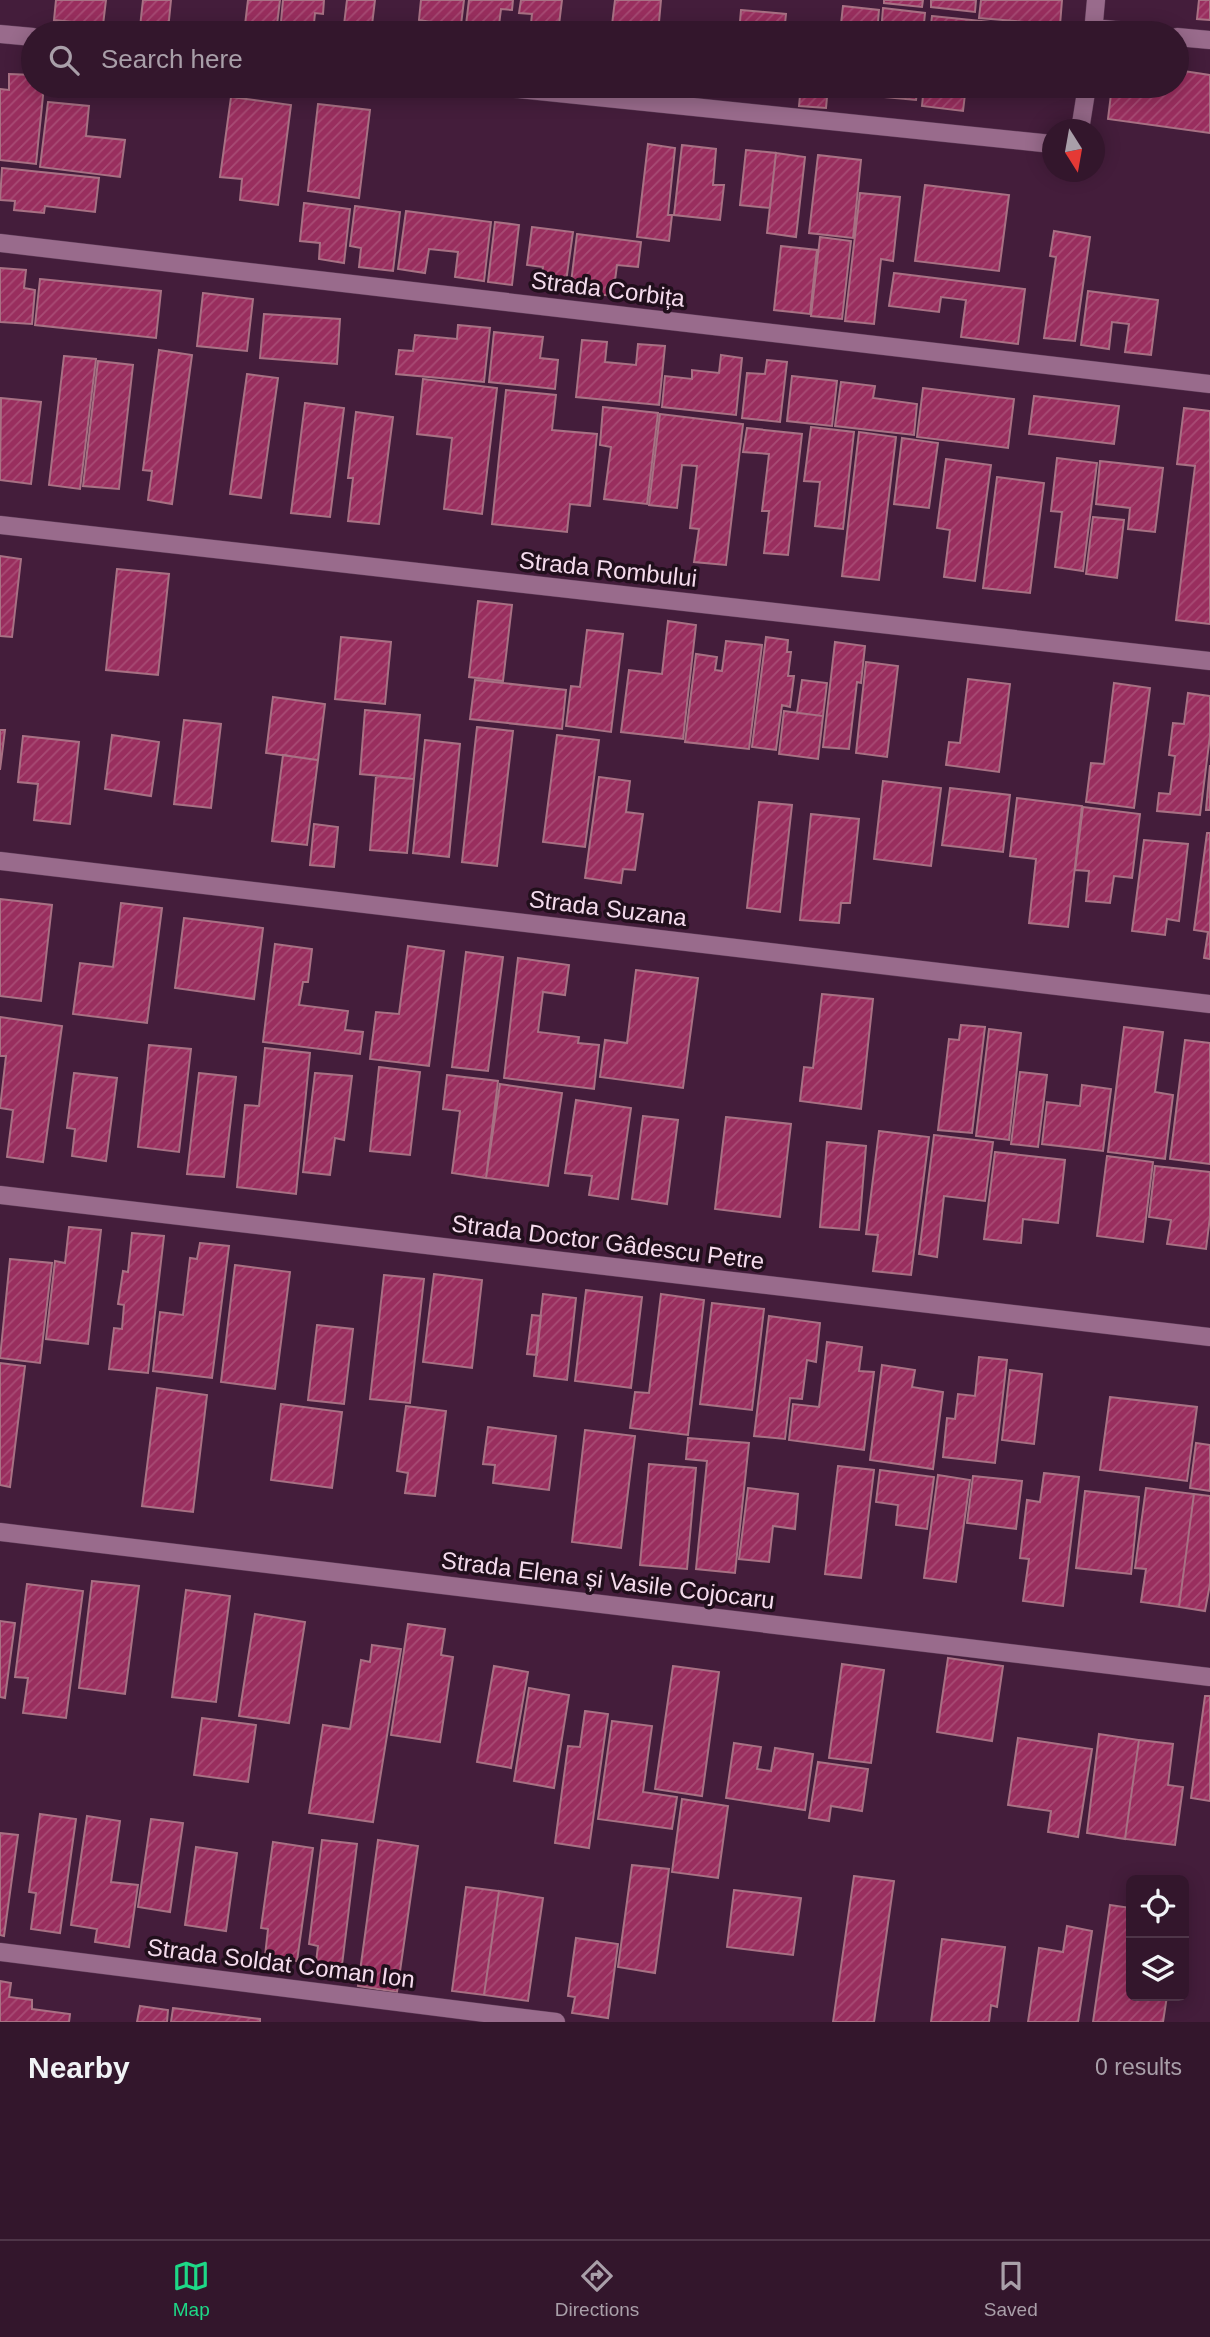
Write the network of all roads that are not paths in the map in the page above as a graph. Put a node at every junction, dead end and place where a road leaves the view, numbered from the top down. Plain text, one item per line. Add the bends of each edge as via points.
1 (1096, 0) edge
2 (1094, 21) edge
3 (0, 34) edge
4 (21, 36) edge
5 (1189, 38) edge
6 (1210, 40) edge
7 (606, 98) edge
8 (1085, 98) edge
9 (1082, 119) edge
10 (1042, 143) edge
11 (0, 243) edge
12 (1210, 384) edge
13 (0, 525) edge
14 (1210, 661) edge
15 (0, 861) edge
16 (1210, 1004) edge
17 (0, 1195) edge
18 (1210, 1337) edge
19 (0, 1532) edge
20 (1210, 1677) edge
21 (0, 1952) edge
22 (556, 2022) edge

1 - 2 street
3 - 4 street
5 - 6 street
7 - 10 street
8 - 9 street
11 - 12 street, Strada Corbița
13 - 14 street, Strada Rombului
15 - 16 street, Strada Suzana
17 - 18 street, Strada Doctor Gâdescu Petre
19 - 20 street, Strada Elena și Vasile Cojocaru
21 - 22 street, Strada Soldat Coman Ion

